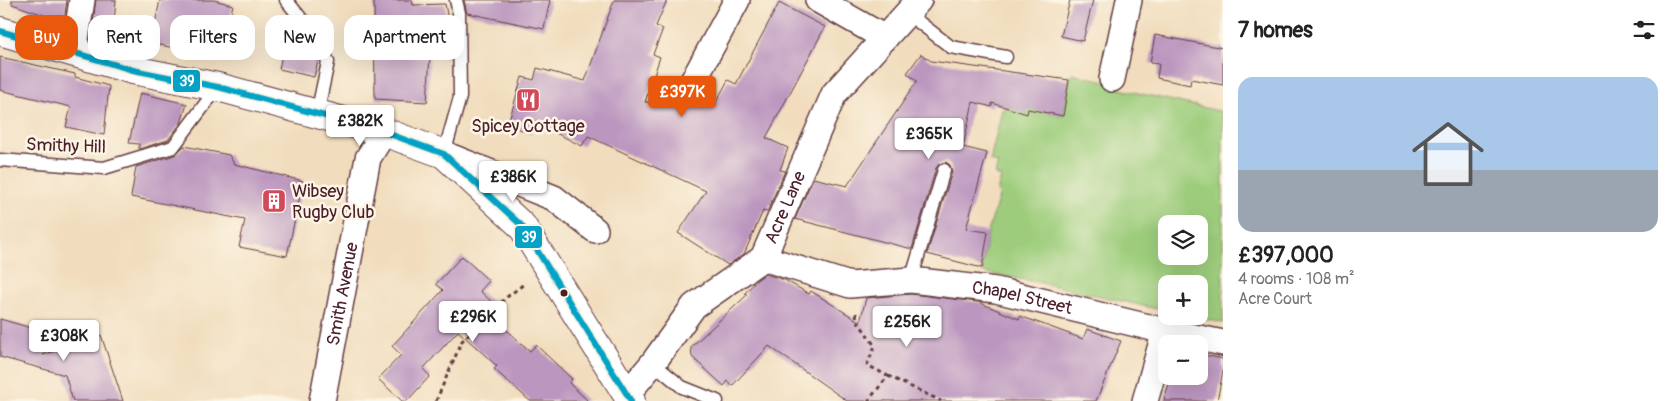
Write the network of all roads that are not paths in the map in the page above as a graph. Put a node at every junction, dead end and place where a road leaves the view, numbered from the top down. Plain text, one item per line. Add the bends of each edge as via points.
1 (82, 0) edge
2 (286, 0) edge
3 (456, 0) edge
4 (737, 0) edge
5 (818, 0) edge
6 (1129, 0) edge
7 (913, 7) edge
8 (78, 26) edge
9 (0, 31) edge
10 (15, 35) edge
11 (885, 38) junction
12 (78, 53) edge
13 (1006, 57) dead end
14 (1112, 79) dead end
15 (218, 88) junction
16 (687, 92) dead end
17 (317, 114) junction
18 (384, 132) junction
19 (444, 154) junction
20 (0, 160) edge
21 (944, 170) dead end
22 (595, 230) dead end
23 (763, 258) junction
24 (911, 280) junction
25 (1164, 331) junction
26 (1223, 343) edge
27 (653, 363) junction
28 (629, 397) edge
29 (322, 401) edge
30 (718, 401) edge
31 (1145, 401) edge

1 - 8 street
2 - 17 lane via 321,43 328,62
3 - 19 lane via 460,96
4 - 16 street
5 - 11 street
6 - 14 street
7 - 11 street, Acre Lane
7 - 13 lane via 951,47
9 - 10 main road
11 - 23 street, Acre Lane via 834,94
12 - 15 main road via 133,70
15 - 17 main road
15 - 20 lane, Smithy Hill via 173,146 104,168
17 - 18 main road
18 - 19 main road
18 - 29 street, Smith Avenue via 368,158
19 - 22 street via 554,198
19 - 28 main road via 522,226
21 - 24 lane
23 - 24 street, Chapel Street via 850,285
23 - 27 street, Acre Lane via 694,306
24 - 25 street, Chapel Street via 996,290
25 - 26 street, Chapel Street
25 - 31 street
27 - 28 street, Acre Lane
27 - 30 lane via 682,387

